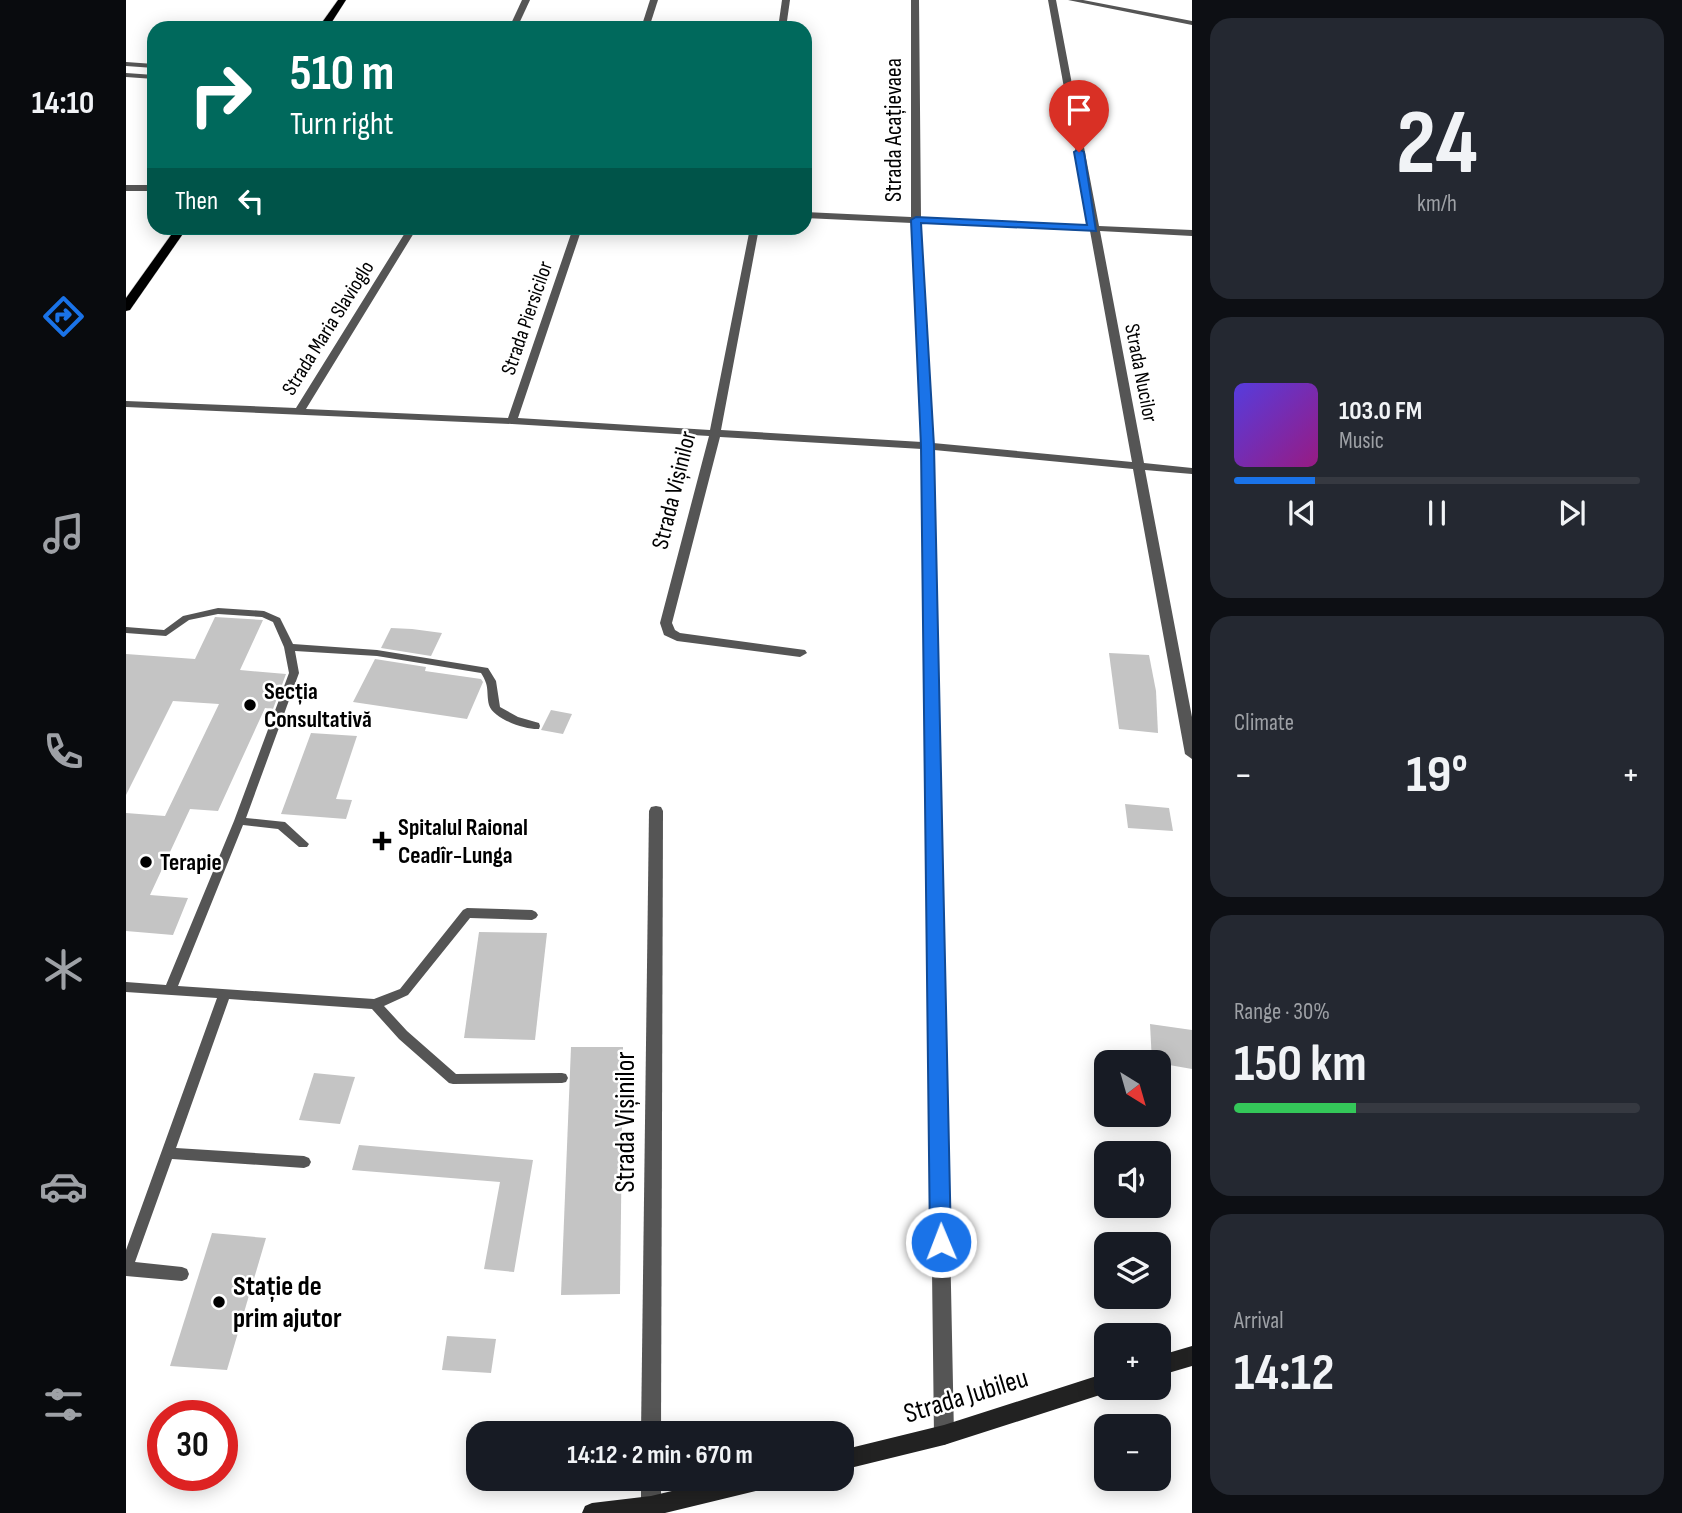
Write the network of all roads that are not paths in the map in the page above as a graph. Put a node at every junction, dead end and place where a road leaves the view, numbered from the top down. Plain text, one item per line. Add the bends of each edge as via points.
1 (342, 0) edge
2 (526, 0) edge
3 (654, 0) edge
4 (786, 0) edge
5 (915, 0) edge
6 (1052, 0) edge
7 (1072, 0) edge
8 (328, 21) edge
9 (516, 21) edge
10 (647, 21) edge
11 (783, 21) edge
12 (1191, 25) edge
13 (126, 64) edge
14 (147, 66) edge
15 (126, 75) edge
16 (147, 76) edge
17 (126, 188) edge
18 (147, 188) edge
19 (812, 215) edge
20 (916, 220) junction
21 (1092, 228) junction
22 (1192, 233) edge
23 (176, 235) edge
24 (409, 235) edge
25 (576, 235) edge
26 (754, 235) edge
27 (126, 307) edge
28 (126, 404) edge
29 (299, 413) junction
30 (512, 421) junction
31 (715, 435) junction
32 (928, 446) junction
33 (1140, 466) junction
34 (1192, 471) edge
35 (126, 630) edge
36 (289, 647) junction
37 (800, 653) dead end
38 (535, 726) dead end
39 (1192, 754) edge
40 (656, 811) dead end
41 (239, 821) junction
42 (303, 844) dead end
43 (532, 915) dead end
44 (126, 988) edge
45 (170, 991) junction
46 (225, 994) junction
47 (375, 1004) junction
48 (562, 1078) dead end
49 (168, 1153) junction
50 (304, 1162) dead end
51 (126, 1269) edge
52 (182, 1274) dead end
53 (1192, 1356) edge
54 (1171, 1362) edge
55 (1094, 1387) edge
56 (651, 1421) edge
57 (944, 1435) junction
58 (854, 1457) edge
59 (651, 1491) edge
60 (714, 1491) edge
61 (651, 1506) junction
62 (592, 1513) edge

1 - 8 main road
2 - 9 street
3 - 10 street
4 - 11 street
5 - 20 street, Strada Acațievaea
6 - 21 street, Strada Nucilor
7 - 12 street
13 - 14 street
15 - 16 lane
17 - 18 street
19 - 20 street
20 - 21 street
20 - 32 street, Strada Acațievaea
21 - 22 street
21 - 33 street, Strada Nucilor
23 - 27 main road
24 - 29 street, Strada Maria Slavioglo
25 - 30 street, Strada Piersicilor
26 - 31 street, Strada Vișinilor
28 - 29 street
29 - 30 street
30 - 31 street
31 - 32 street
31 - 37 street, Strada Vișinilor via 666,623 668,632 677,637
32 - 33 street
32 - 57 street, Strada Acațievaea
33 - 34 street
33 - 39 street, Strada Nucilor
35 - 36 lane via 166,633 186,618 218,611 264,614 277,620
36 - 38 lane via 377,653 484,670 492,679 496,712
36 - 41 lane via 294,673
40 - 56 street, Strada Vișinilor
41 - 42 lane via 281,825
41 - 45 lane
43 - 47 lane via 467,912 404,992
44 - 45 lane
45 - 46 lane
46 - 47 lane
46 - 49 lane
47 - 48 lane via 402,1035 453,1079
49 - 50 lane
49 - 51 lane
51 - 52 lane
53 - 54 main road
55 - 57 main road, Strada Jubileu
57 - 58 main road, Strada Jubileu
59 - 61 street
60 - 61 main road
61 - 62 main road

